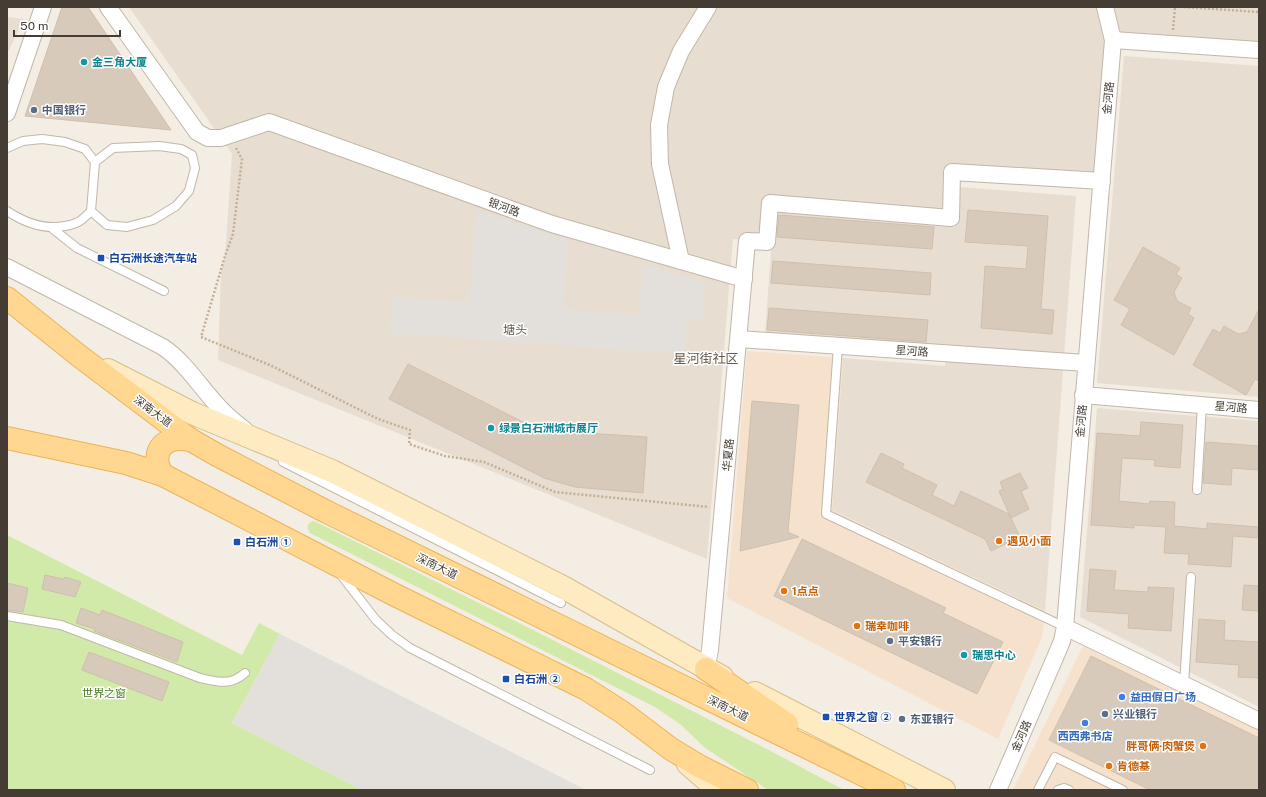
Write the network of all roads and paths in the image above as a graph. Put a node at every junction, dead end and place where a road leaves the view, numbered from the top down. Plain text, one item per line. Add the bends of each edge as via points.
1 (108, 7) edge
2 (708, 7) edge
3 (1105, 7) edge
4 (1174, 7) edge
5 (1184, 7) edge
6 (39, 8) edge
7 (1259, 12) edge
8 (1113, 40) junction
9 (1172, 44) junction
10 (1259, 50) edge
11 (7, 113) edge
12 (229, 136) junction
13 (7, 148) edge
14 (95, 162) junction
15 (1102, 181) junction
16 (7, 211) edge
17 (91, 212) junction
18 (53, 228) junction
19 (681, 261) junction
20 (7, 267) edge
21 (744, 279) junction
22 (164, 291) dead end
23 (7, 298) edge
24 (739, 339) junction
25 (838, 346) junction
26 (78, 355) junction
27 (1086, 364) junction
28 (1083, 395) junction
29 (1202, 405) junction
30 (1259, 410) edge
31 (7, 438) edge
32 (191, 440) junction
33 (271, 452) junction
34 (163, 475) junction
35 (1196, 490) dead end
36 (723, 509) junction
37 (331, 561) junction
38 (1191, 578) dead end
39 (561, 603) dead end
40 (7, 616) edge
41 (1064, 627) junction
42 (706, 669) junction
43 (244, 673) dead end
44 (1184, 684) junction
45 (1259, 721) edge
46 (671, 749) junction
47 (650, 770) dead end
48 (886, 786) edge
49 (718, 790) edge
50 (747, 790) edge
51 (944, 790) edge
52 (998, 790) edge
53 (1038, 790) edge
54 (1058, 790) edge
55 (1069, 790) edge
56 (1123, 790) edge

1 - 12 street via 198,132 208,138
2 - 19 street via 681,51 666,87 659,125 660,164
3 - 8 street, 金河路
4 - 9 path
5 - 7 path
6 - 11 street
8 - 9 street
8 - 15 street, 金河路
9 - 10 street
12 - 19 street, 银河路 via 269,122 552,224
12 - 36 path via 242,159 234,234 201,337 272,366 378,419 410,430 409,444 445,456 484,462 555,492
13 - 14 lane via 36,139 65,142 85,149
14 - 17 lane
14 - 17 lane via 113,148 159,146 181,149 192,155 195,168 189,191 176,206 153,220 127,227 106,225
15 - 21 street, 华夏路 via 952,172 951,218 770,203 767,242 747,241
15 - 27 street, 金河路
16 - 18 lane via 32,224
17 - 18 lane via 77,223
18 - 22 lane via 77,248
19 - 21 street, 银河路
20 - 33 street via 163,347 174,355 228,416
21 - 24 street, 华夏路
23 - 26 main road, 深南大道
24 - 25 street, 星河路
24 - 36 street, 华夏路
25 - 27 street, 星河路
25 - 41 lane via 826,514
26 - 32 main road, 深南大道
26 - 33 main road
27 - 28 street, 金河路
28 - 29 street, 星河路
28 - 41 street, 金河路
29 - 30 street, 星河路
29 - 35 lane
31 - 34 main road via 114,460
32 - 34 main road via 174,440 163,446 157,457 157,464
32 - 48 main road, 深南大道 via 334,515
33 - 39 lane
33 - 42 main road via 332,471 563,587
34 - 37 main road
36 - 42 street, 华夏路
37 - 46 main road via 586,690 622,712
37 - 47 lane via 376,620 410,648
38 - 44 lane
40 - 43 lane via 61,625 216,682 228,682
41 - 44 street
41 - 52 street, 金河路 via 1062,641
42 - 48 main road via 777,718
42 - 51 main road
44 - 45 street
46 - 49 main road
46 - 50 main road
53 - 56 lane via 1055,757
54 - 55 lane

